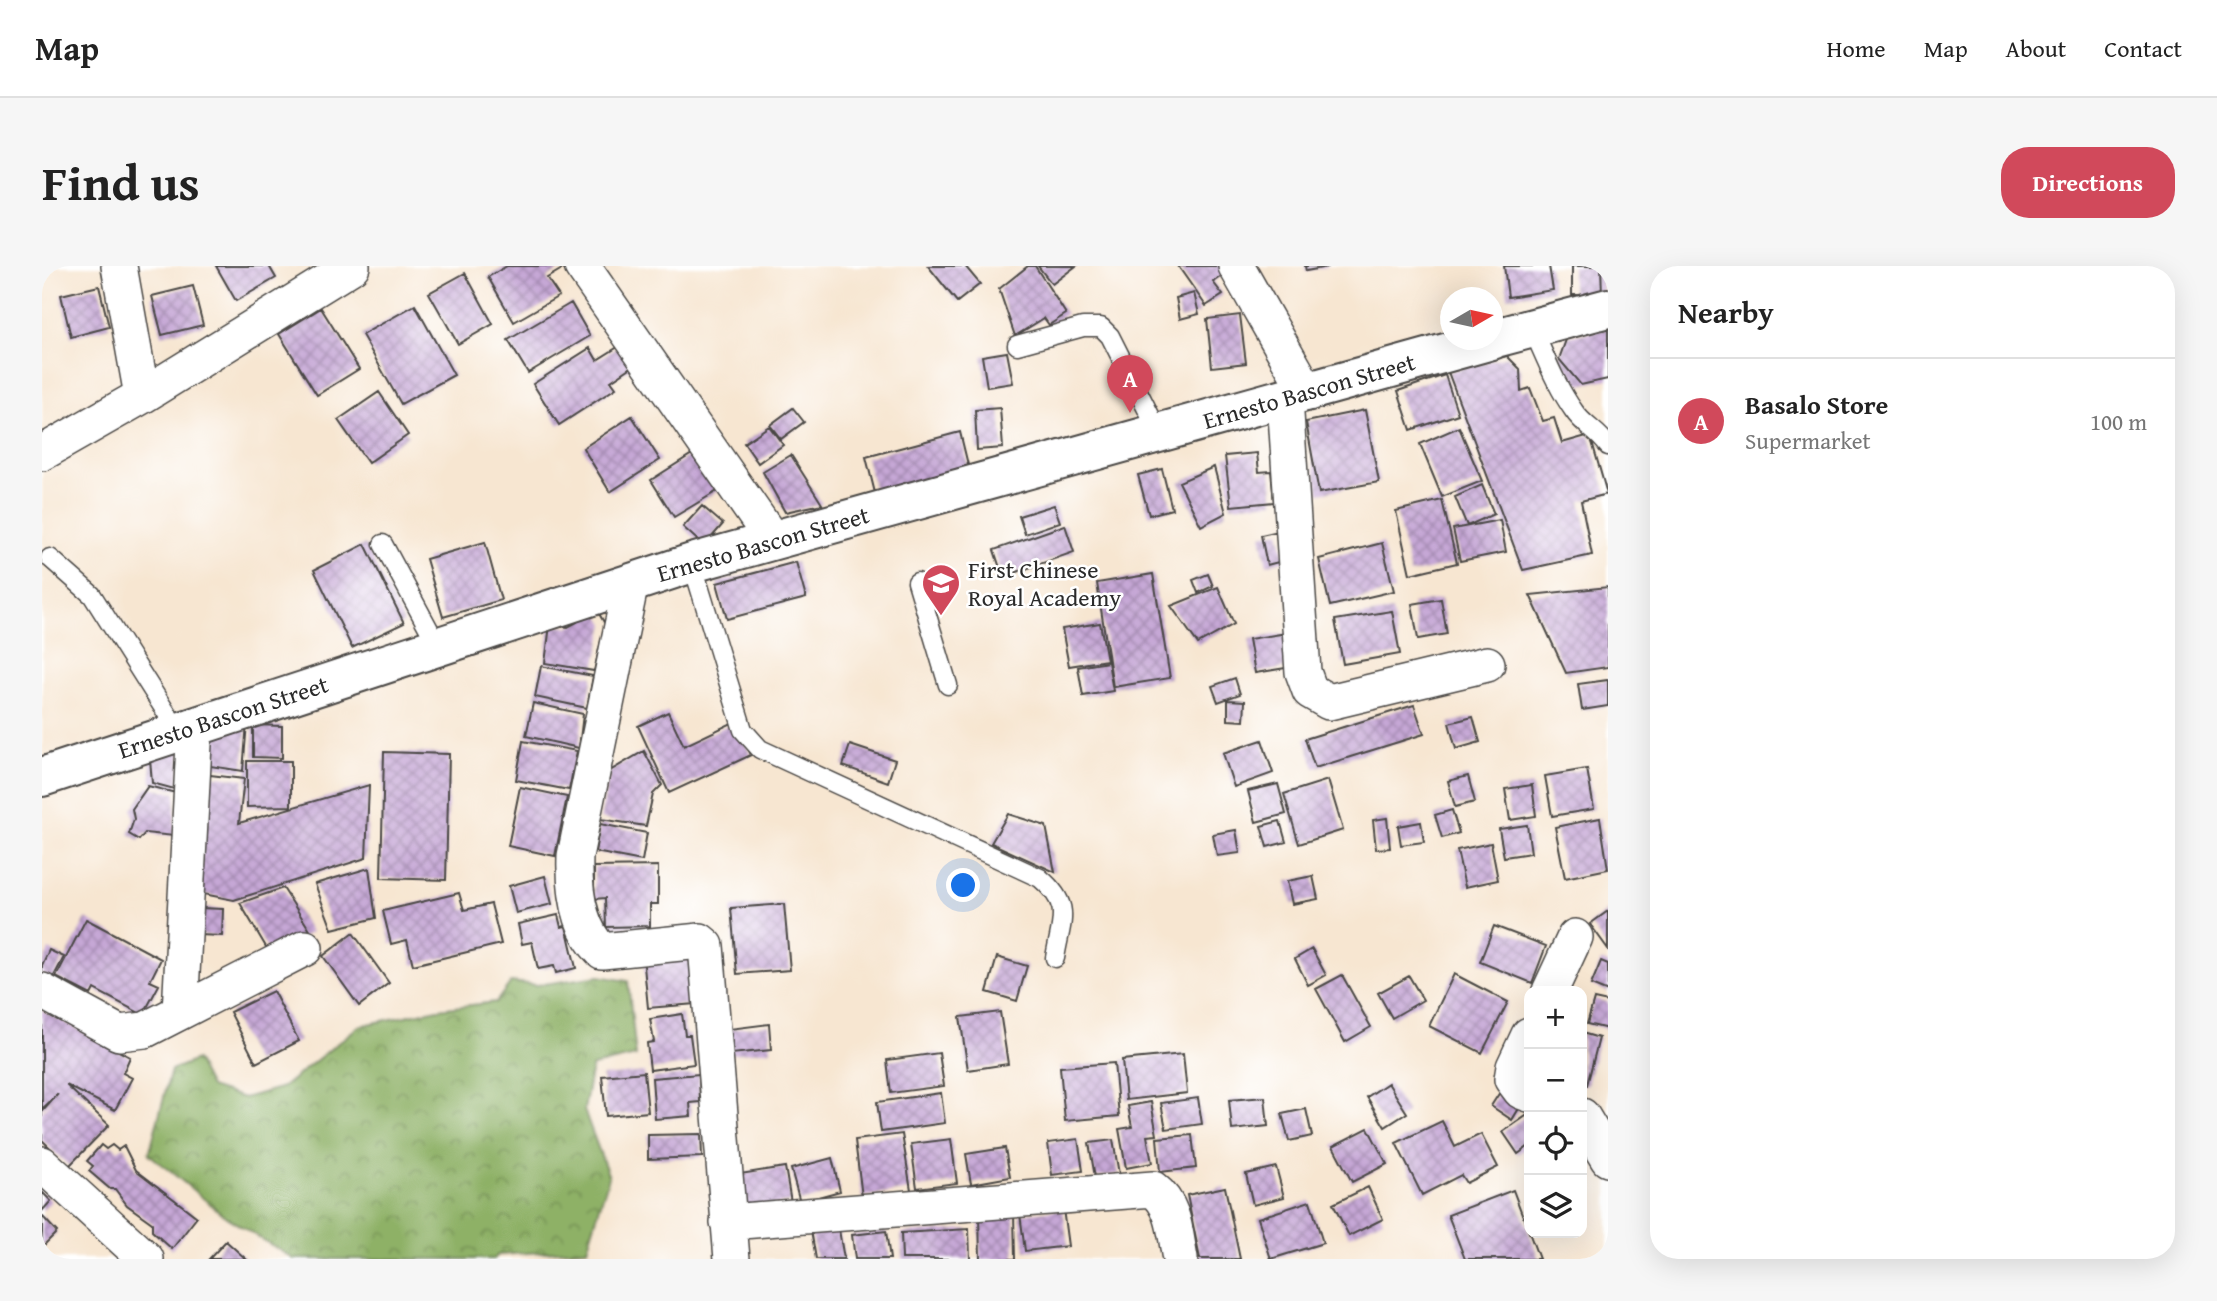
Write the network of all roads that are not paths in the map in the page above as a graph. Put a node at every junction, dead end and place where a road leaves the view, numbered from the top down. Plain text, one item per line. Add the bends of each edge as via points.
1 (119, 266) edge
2 (352, 266) edge
3 (582, 266) edge
4 (1236, 266) edge
5 (1608, 308) edge
6 (1532, 328) junction
7 (1503, 336) edge
8 (1017, 345) dead end
9 (1454, 350) edge
10 (142, 396) junction
11 (1296, 396) junction
12 (1159, 433) junction
13 (1608, 446) edge
14 (42, 453) edge
15 (772, 539) junction
16 (383, 544) dead end
17 (50, 558) dead end
18 (692, 563) junction
19 (631, 582) junction
20 (917, 582) dead end
21 (438, 646) junction
22 (1487, 664) dead end
23 (948, 685) dead end
24 (186, 728) junction
25 (42, 777) edge
26 (1575, 937) dead end
27 (305, 948) dead end
28 (1055, 958) dead end
29 (1552, 986) edge
30 (42, 991) edge
31 (180, 1012) junction
32 (1524, 1046) edge
33 (1524, 1092) edge
34 (1587, 1124) edge
35 (1608, 1159) edge
36 (42, 1164) edge
37 (728, 1222) junction
38 (146, 1259) edge
39 (732, 1259) edge
40 (1180, 1259) edge

1 - 10 street
2 - 10 street
3 - 15 street
4 - 11 street
5 - 6 street, Ernesto Bascon Street
6 - 7 street, Ernesto Bascon Street
6 - 13 lane via 1561,392 1576,415
8 - 12 lane via 1083,327 1101,327 1110,336
9 - 11 street, Ernesto Bascon Street
10 - 14 street
11 - 12 street, Ernesto Bascon Street
11 - 22 street via 1303,672 1310,691 1329,702
12 - 15 street, Ernesto Bascon Street
15 - 18 street, Ernesto Bascon Street
16 - 21 lane
17 - 24 lane via 92,595
18 - 19 street, Ernesto Bascon Street
18 - 28 lane via 743,730 760,749 1040,878 1057,892 1063,908
19 - 21 street, Ernesto Bascon Street
19 - 37 street via 574,877 587,927 602,951 699,941 706,946
20 - 23 lane
21 - 24 street, Ernesto Bascon Street
24 - 25 street, Ernesto Bascon Street
24 - 31 street
26 - 29 street
27 - 31 street
30 - 31 street via 119,1033 145,1030
32 - 33 street via 1512,1079
34 - 35 street
36 - 38 street
37 - 39 street
37 - 40 street via 1153,1189 1171,1211

